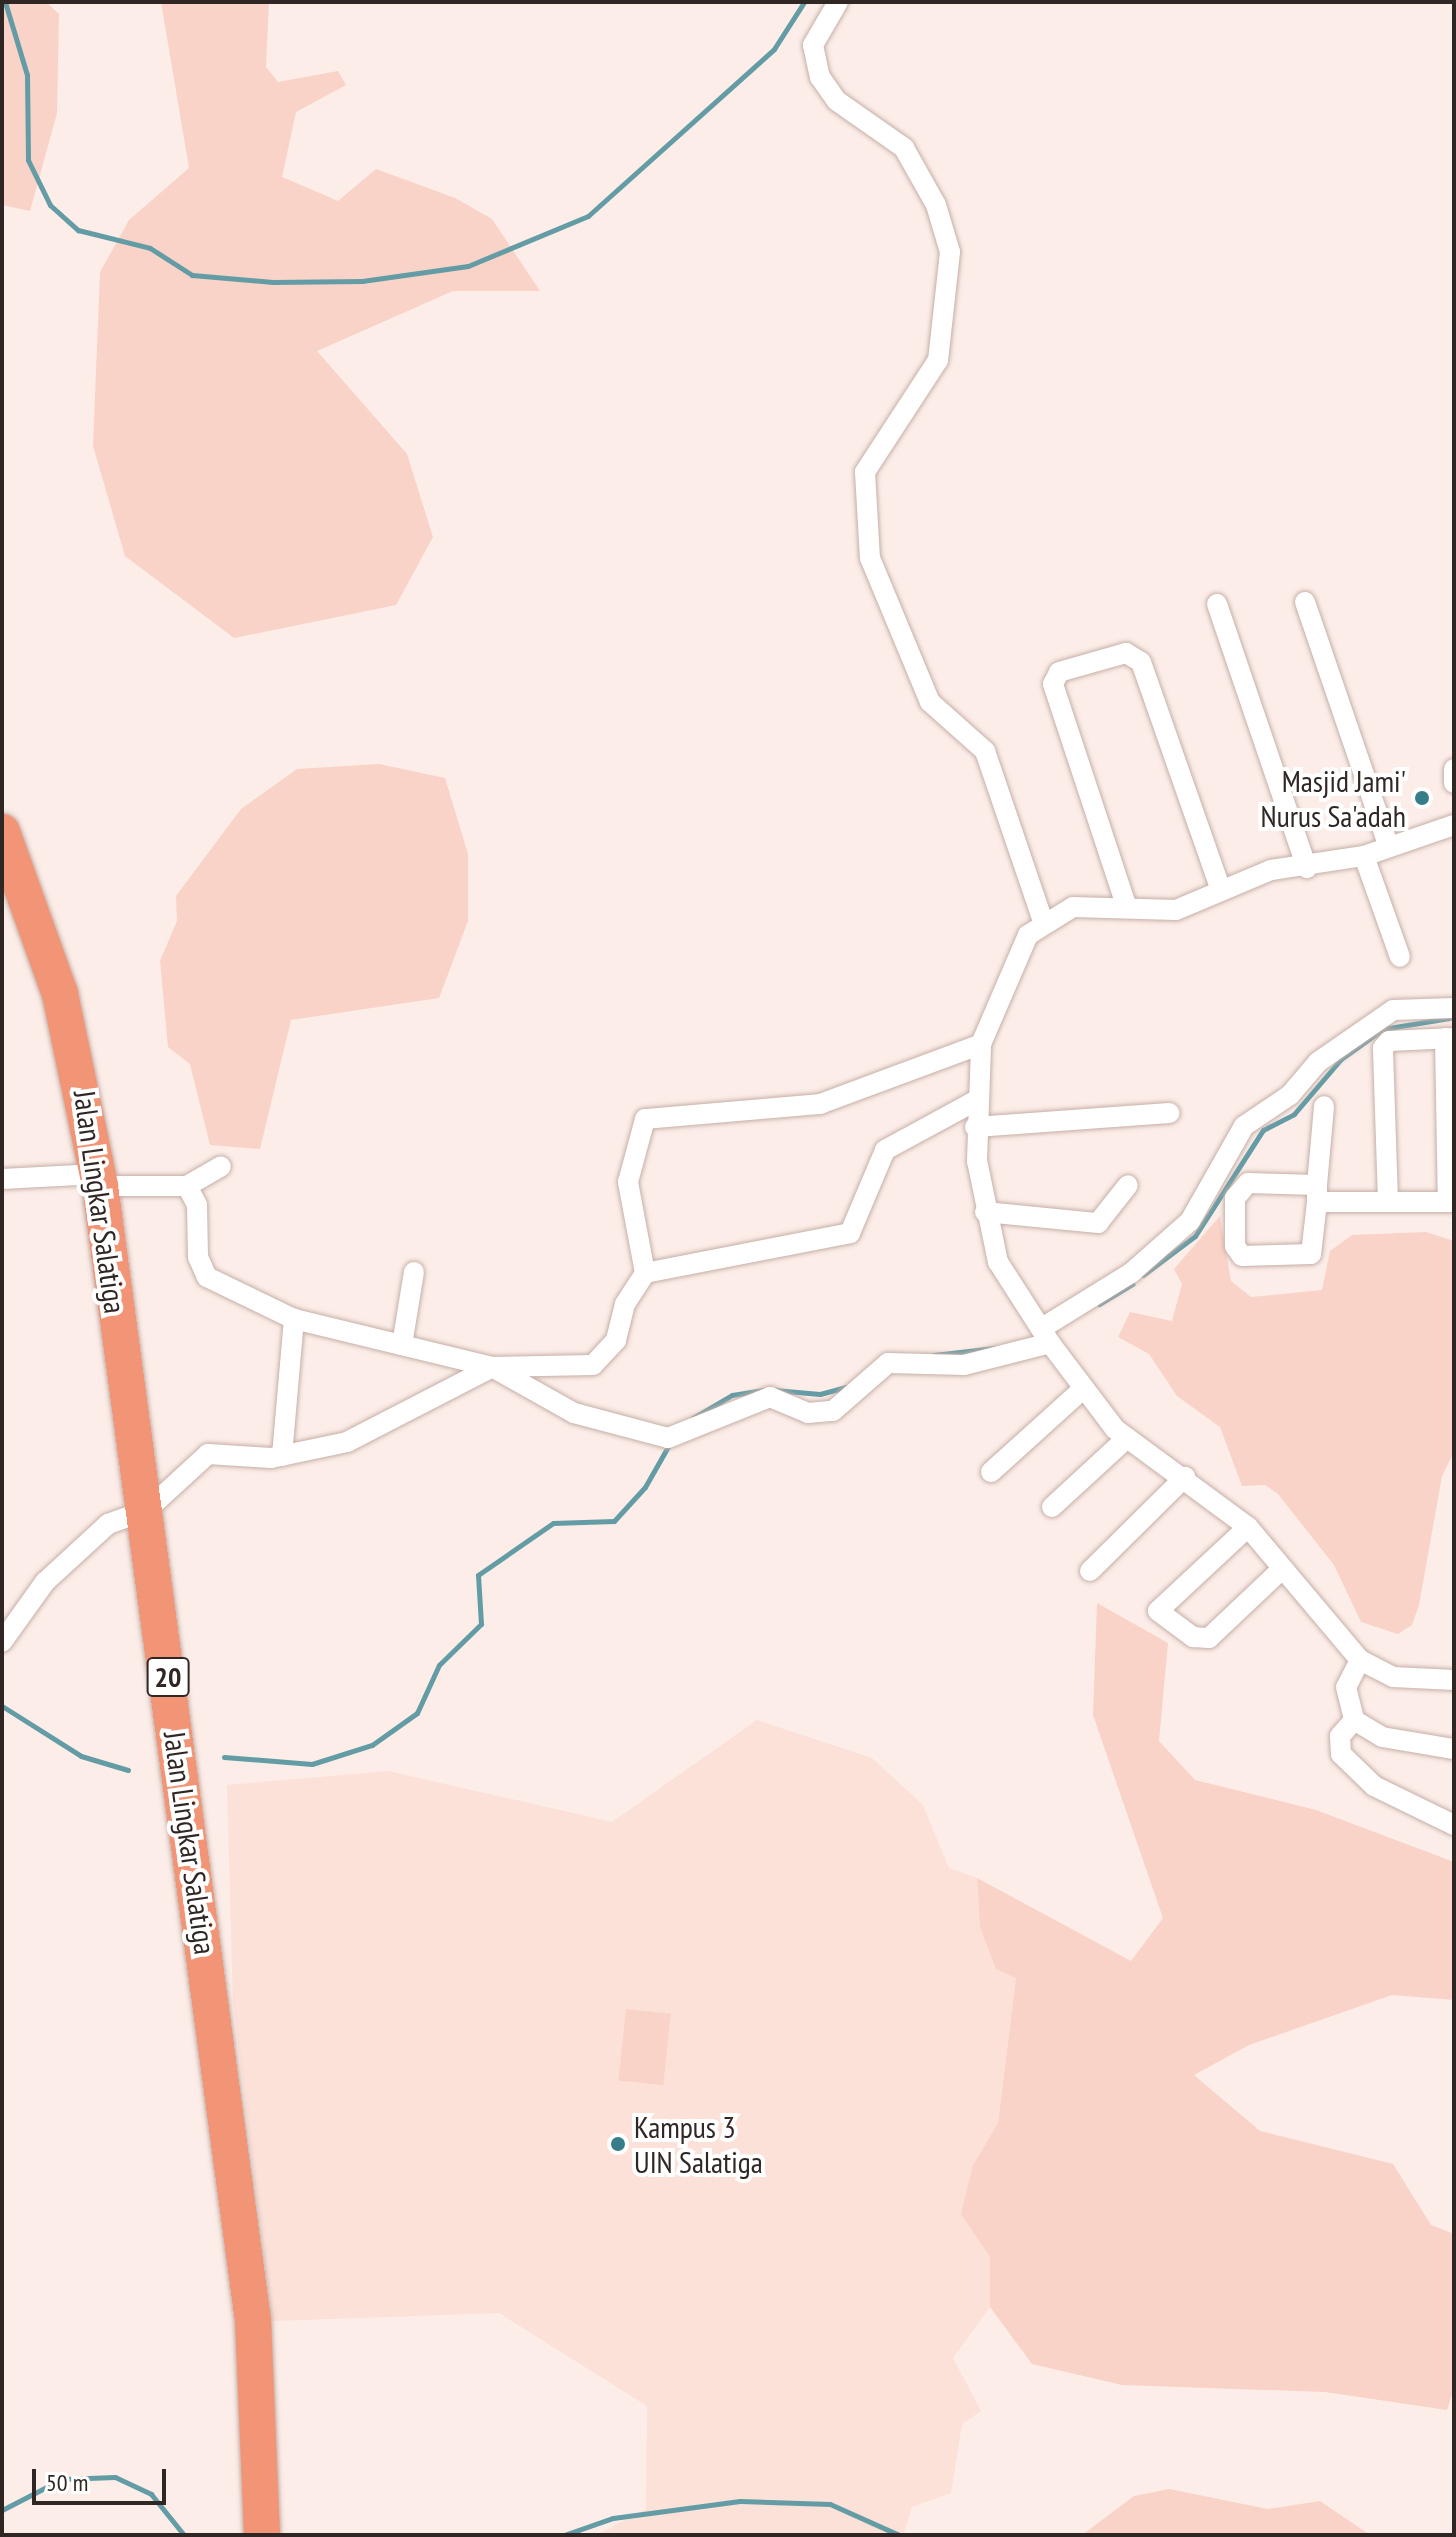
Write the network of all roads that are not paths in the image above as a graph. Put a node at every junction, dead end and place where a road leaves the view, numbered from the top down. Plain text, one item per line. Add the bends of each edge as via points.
1 (838, 2) edge
2 (1305, 602) dead end
3 (1217, 604) dead end
4 (1454, 769) edge
5 (1454, 783) edge
6 (1454, 825) edge
7 (2, 832) edge
8 (1388, 845) junction
9 (1364, 856) junction
10 (1307, 868) junction
11 (1221, 890) junction
12 (2, 893) edge
13 (1127, 908) junction
14 (1043, 921) junction
15 (1400, 957) dead end
16 (1454, 1008) edge
17 (1450, 1038) edge
18 (981, 1044) junction
19 (977, 1100) junction
20 (1324, 1106) dead end
21 (1169, 1113) dead end
22 (975, 1127) junction
23 (221, 1166) dead end
24 (2, 1179) edge
25 (89, 1180) junction
26 (1128, 1185) dead end
27 (187, 1186) junction
28 (1317, 1194) junction
29 (1388, 1201) junction
30 (1451, 1202) edge
31 (985, 1212) junction
32 (414, 1272) dead end
33 (645, 1273) junction
34 (294, 1319) junction
35 (1046, 1335) junction
36 (402, 1345) junction
37 (492, 1367) junction
38 (1083, 1389) junction
39 (1127, 1438) junction
40 (282, 1456) junction
41 (991, 1472) dead end
42 (1185, 1477) junction
43 (1052, 1507) dead end
44 (135, 1511) junction
45 (1248, 1527) junction
46 (1281, 1570) junction
47 (1090, 1571) dead end
48 (2, 1642) edge
49 (1360, 1660) junction
50 (1454, 1680) edge
51 (1354, 1720) junction
52 (1454, 1749) edge
53 (1454, 1825) edge
54 (237, 2535) edge
55 (262, 2535) edge

1 - 14 street via 813,45 820,77 837,101 904,148 936,205 950,252 938,360 865,472 870,558 930,702 985,751
2 - 8 street
3 - 10 street
4 - 5 street
6 - 8 street
7 - 25 highway, Jalan Lingkar Salatiga / 20 via 60,994
8 - 9 street
9 - 10 street
9 - 15 street
10 - 11 street via 1271,870
11 - 13 street via 1176,910
11 - 13 street via 1141,662 1126,653 1059,672 1053,684
12 - 25 highway, Jalan Lingkar Salatiga / 20 via 48,1022
13 - 14 street via 1084,905
14 - 18 street via 1021,946
16 - 35 street via 1393,1010 1318,1062 1290,1095 1244,1126 1190,1221 1131,1273
17 - 29 street via 1383,1048
17 - 30 street
18 - 19 street
18 - 33 street via 820,1104 645,1119 628,1182
19 - 22 street
19 - 33 street via 885,1150 850,1233
20 - 28 street
21 - 22 street
22 - 31 street
23 - 27 street
24 - 25 street
25 - 27 street
25 - 44 highway, Jalan Lingkar Salatiga / 20
26 - 31 street via 1098,1223
27 - 34 street via 197,1205 198,1257 207,1277
28 - 28 street via 1311,1254 1242,1256 1233,1212 1237,1191 1248,1183
28 - 29 street
29 - 30 street
31 - 35 street via 998,1262
32 - 36 street
33 - 37 street via 625,1304 616,1340 593,1365
34 - 36 street
34 - 40 street
35 - 37 street via 964,1365 888,1363 833,1411 808,1413 770,1397 690,1435 668,1438 574,1413
35 - 38 street
36 - 37 street
37 - 40 street via 377,1430
38 - 39 street
38 - 41 street
39 - 42 street
39 - 43 street
40 - 44 street via 212,1452
42 - 45 street
42 - 47 street
44 - 48 street via 45,1582
44 - 54 highway, Jalan Lingkar Salatiga / 20 via 228,2308
44 - 55 highway, Jalan Lingkar Salatiga / 20 via 253,2320
45 - 46 street
45 - 46 street via 1158,1611 1193,1637 1209,1638
46 - 49 street
49 - 50 street via 1393,1677
49 - 51 street via 1346,1687
51 - 52 street via 1382,1737
51 - 53 street via 1340,1736 1341,1754 1374,1786

